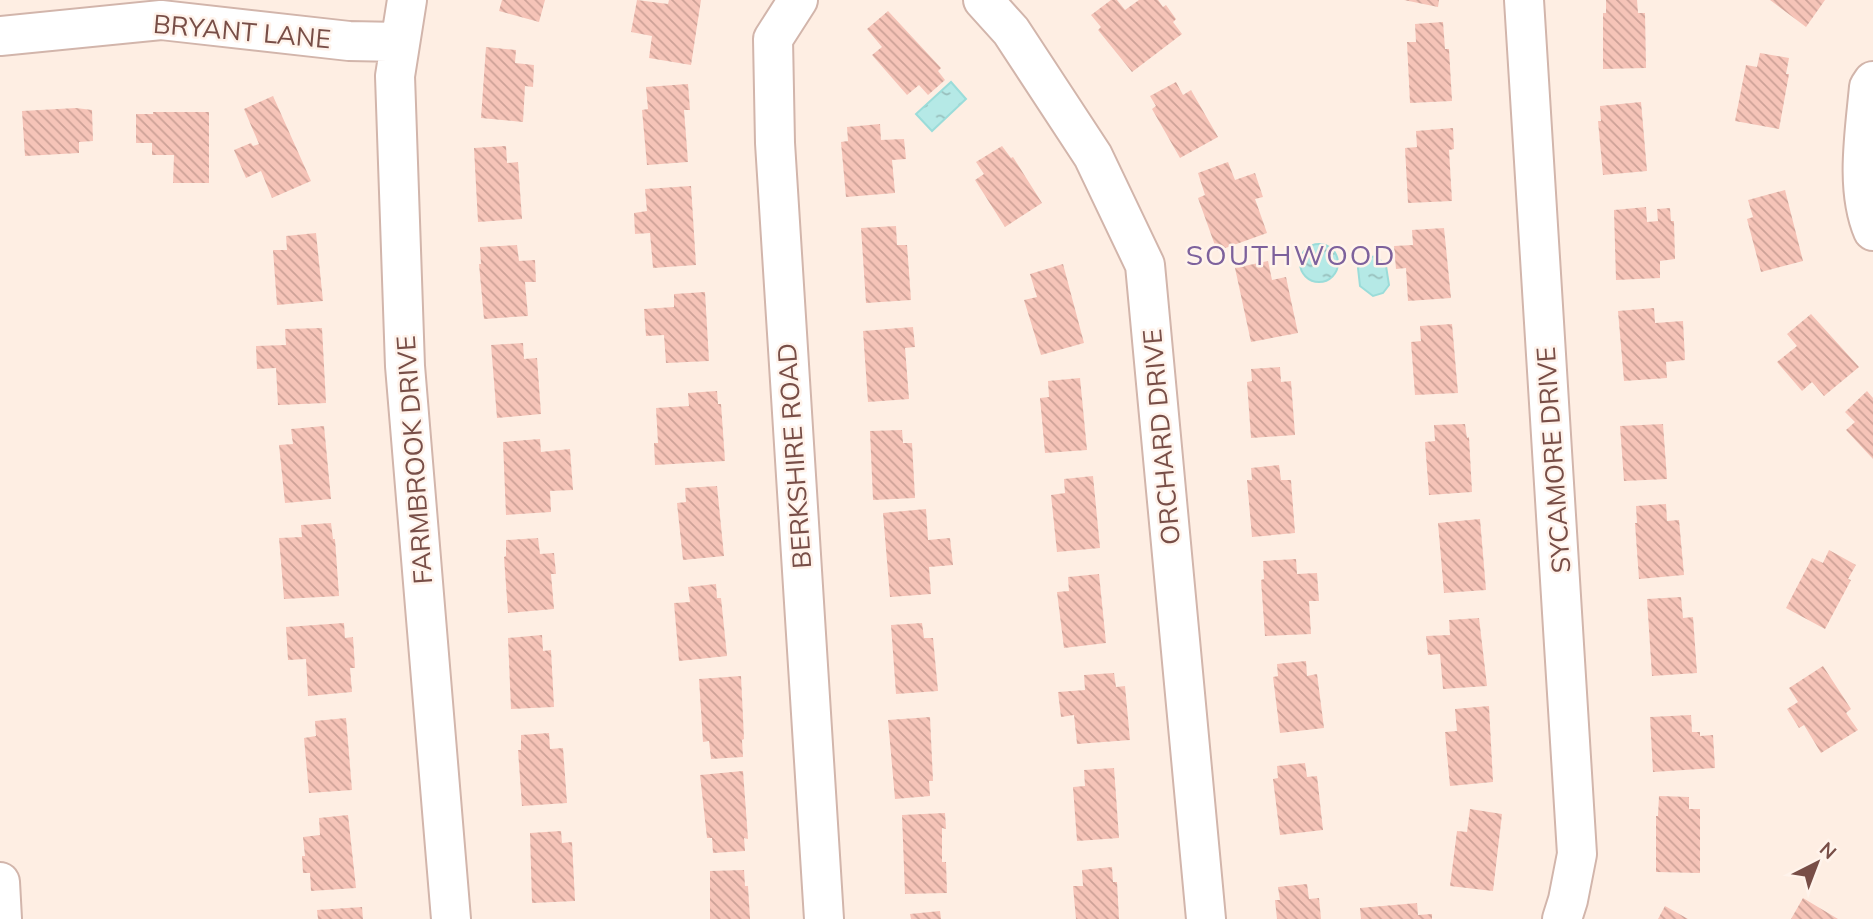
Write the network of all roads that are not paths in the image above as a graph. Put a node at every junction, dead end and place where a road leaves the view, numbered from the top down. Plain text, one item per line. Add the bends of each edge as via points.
1 (407, 0) edge
2 (798, 0) edge
3 (983, 0) edge
4 (1524, 0) edge
5 (0, 36) edge
6 (400, 42) junction
7 (1873, 81) edge
8 (1873, 231) edge
9 (0, 881) edge
10 (2, 919) edge
11 (451, 919) edge
12 (824, 919) edge
13 (1206, 919) edge
14 (1562, 919) edge

1 - 6 street, FARMBROOK DRIVE
2 - 12 street, BERKSHIRE ROAD via 772,39
3 - 13 street, ORCHARD DRIVE via 1012,31 1093,156 1145,264
4 - 14 street, SYCAMORE DRIVE via 1577,854
5 - 6 street, BRYANT LANE via 161,20 349,41
6 - 11 street, FARMBROOK DRIVE via 395,76 405,366
7 - 8 street via 1863,155 1866,215
9 - 10 street

